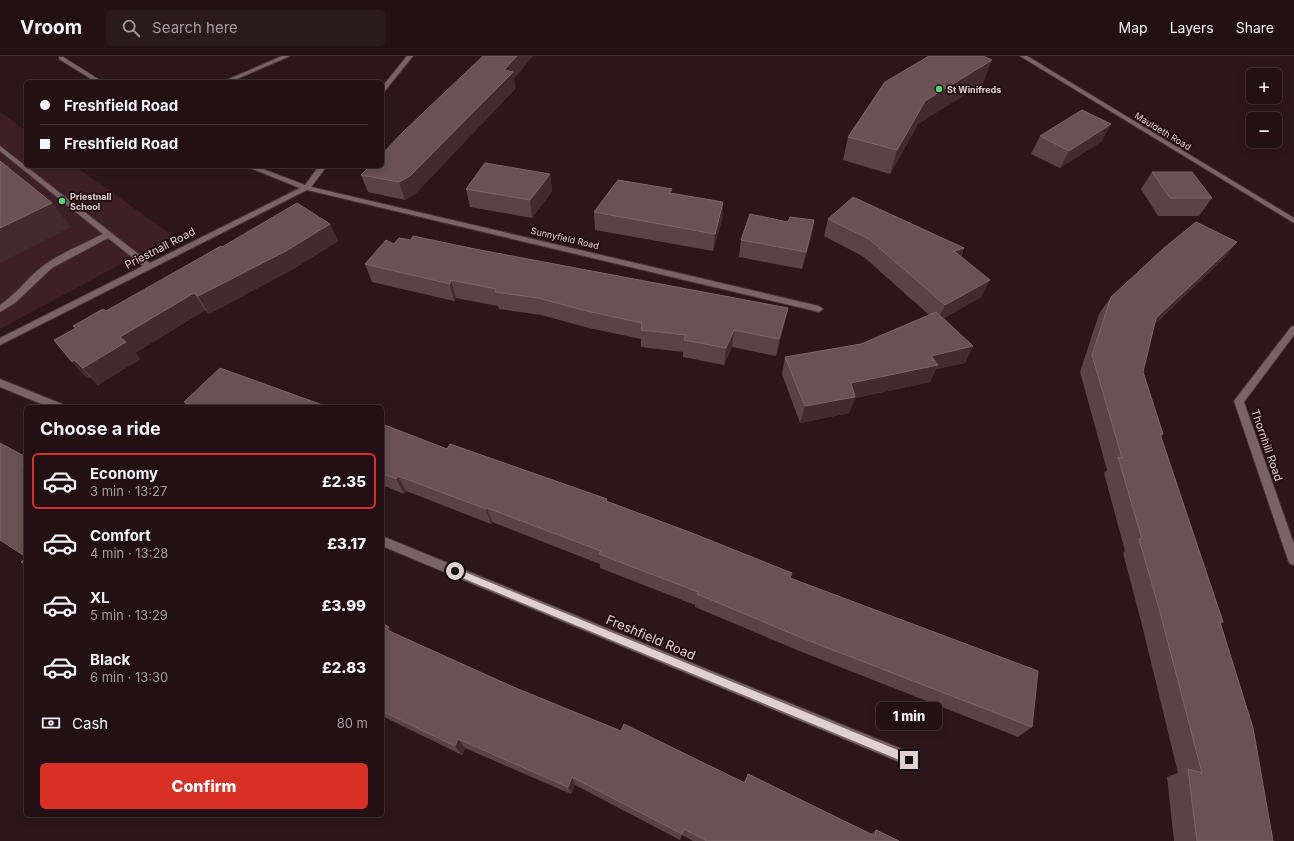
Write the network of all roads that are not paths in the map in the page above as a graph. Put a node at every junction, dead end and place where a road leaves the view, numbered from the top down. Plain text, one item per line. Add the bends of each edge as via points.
1 (287, 56) edge
2 (410, 56) edge
3 (1022, 56) edge
4 (63, 57) edge
5 (97, 80) edge
6 (230, 80) edge
7 (384, 88) edge
8 (0, 148) edge
9 (24, 167) edge
10 (25, 168) edge
11 (254, 168) edge
12 (321, 168) edge
13 (306, 188) junction
14 (1294, 221) edge
15 (108, 235) junction
16 (148, 266) junction
17 (819, 308) dead end
18 (0, 309) edge
19 (1294, 329) edge
20 (0, 342) edge
21 (0, 383) edge
22 (54, 405) edge
23 (384, 542) edge
24 (1294, 560) edge
25 (909, 760) dead end

1 - 6 street
2 - 7 street
3 - 14 street, Mauldeth Road
4 - 5 street
8 - 9 street
10 - 15 street
11 - 13 street, Sunnyfield Road
12 - 13 street, Priestnall Road
13 - 16 street, Priestnall Road
13 - 17 street, Sunnyfield Road
15 - 16 street
15 - 18 street via 53,264 21,294
16 - 20 street, Priestnall Road
19 - 24 street, Thornhill Road via 1239,401
21 - 22 street
23 - 25 street, Freshfield Road

